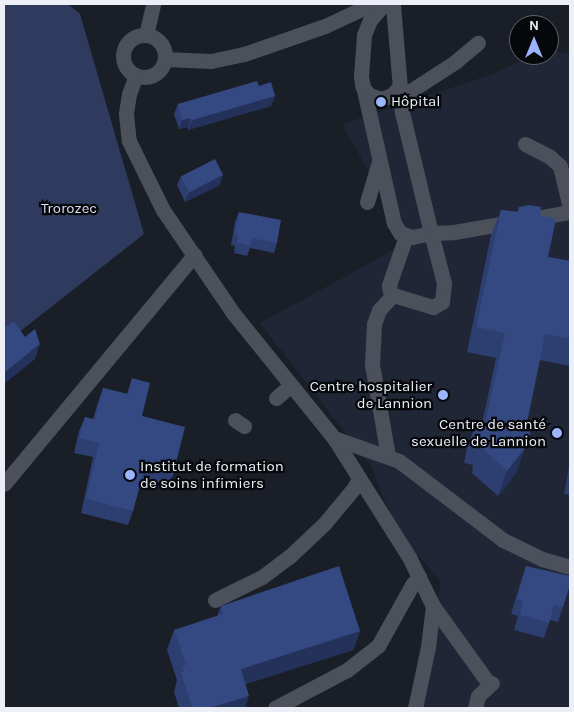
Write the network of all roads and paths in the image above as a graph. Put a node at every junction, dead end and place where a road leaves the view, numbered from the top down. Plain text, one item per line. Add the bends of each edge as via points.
1 (153, 4) edge
2 (372, 4) edge
3 (384, 4) edge
4 (393, 4) edge
5 (146, 36) junction
6 (478, 43) dead end
7 (165, 59) junction
8 (136, 75) junction
9 (362, 86) junction
10 (400, 91) junction
11 (525, 144) dead end
12 (380, 161) junction
13 (367, 202) dead end
14 (570, 208) edge
15 (570, 212) edge
16 (432, 233) junction
17 (406, 236) junction
18 (194, 255) junction
19 (394, 295) junction
20 (365, 306) dead end
21 (380, 310) junction
22 (291, 385) junction
23 (276, 398) dead end
24 (334, 438) junction
25 (388, 456) junction
26 (359, 478) junction
27 (4, 484) edge
28 (570, 567) edge
29 (419, 577) junction
30 (215, 600) dead end
31 (433, 606) junction
32 (275, 708) edge
33 (415, 708) edge
34 (475, 708) edge

1 - 5 street
2 - 7 street via 325,26 244,54 211,60
3 - 9 street via 370,20 364,34
4 - 10 street
5 - 7 street via 161,44
5 - 8 street via 133,38 124,48 125,66
6 - 10 street via 455,62
7 - 8 street via 158,72 151,76
8 - 18 street via 126,114 129,141 163,210
9 - 10 street via 369,95 381,99
9 - 12 street
10 - 16 street
11 - 14 street via 560,166
12 - 13 street
12 - 17 street via 394,223
15 - 16 street
16 - 17 street
16 - 19 street via 444,283 442,302 433,307
17 - 19 street via 389,285
18 - 22 street via 233,313
18 - 27 street
19 - 21 street
20 - 21 street
21 - 25 street via 374,324 372,364
22 - 23 street
22 - 24 street
24 - 25 street
24 - 26 street
25 - 28 street via 503,540
26 - 29 street
26 - 30 street via 324,524 289,557 262,577
29 - 31 street
29 - 32 street via 378,646 347,670
31 - 33 street
31 - 34 street via 490,684 478,696

